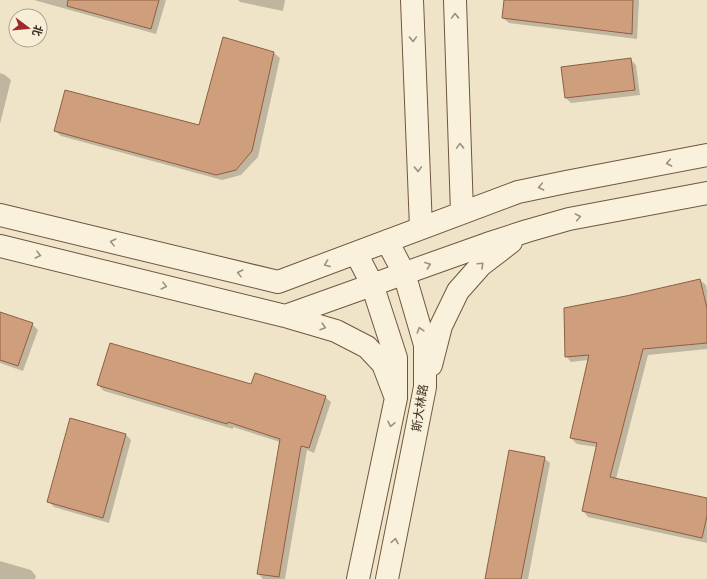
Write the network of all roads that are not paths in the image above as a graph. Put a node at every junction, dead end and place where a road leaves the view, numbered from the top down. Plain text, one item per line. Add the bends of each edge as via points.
1 (412, 0) edge
2 (454, 0) edge
3 (707, 155) edge
4 (707, 193) edge
5 (462, 213) junction
6 (0, 215) edge
7 (421, 228) junction
8 (528, 231) junction
9 (387, 241) junction
10 (0, 246) edge
11 (356, 253) junction
12 (404, 273) junction
13 (372, 284) junction
14 (285, 316) junction
15 (425, 387) junction
16 (396, 398) junction
17 (358, 579) edge
18 (387, 579) edge

1 -> 7 main road
5 -> 2 main road
3 -> 5 main road via 518,192
8 -> 4 main road via 569,219
5 - 7 main road
11 -> 6 main road via 278,282
7 - 9 main road
12 -> 8 main road
15 -> 8 main road via 441,326 458,291 481,264
9 - 11 main road
9 - 12 main road, 斯大林路
10 -> 14 main road
11 - 13 main road, 斯大林路
12 - 13 main road
15 -> 12 main road, 斯大林路 via 425,345
13 - 14 main road
13 - 16 main road, 斯大林路 via 396,358
14 -> 16 main road via 336,331 367,347 383,364
18 -> 15 main road, 斯大林路
16 -> 17 main road, 斯大林路

